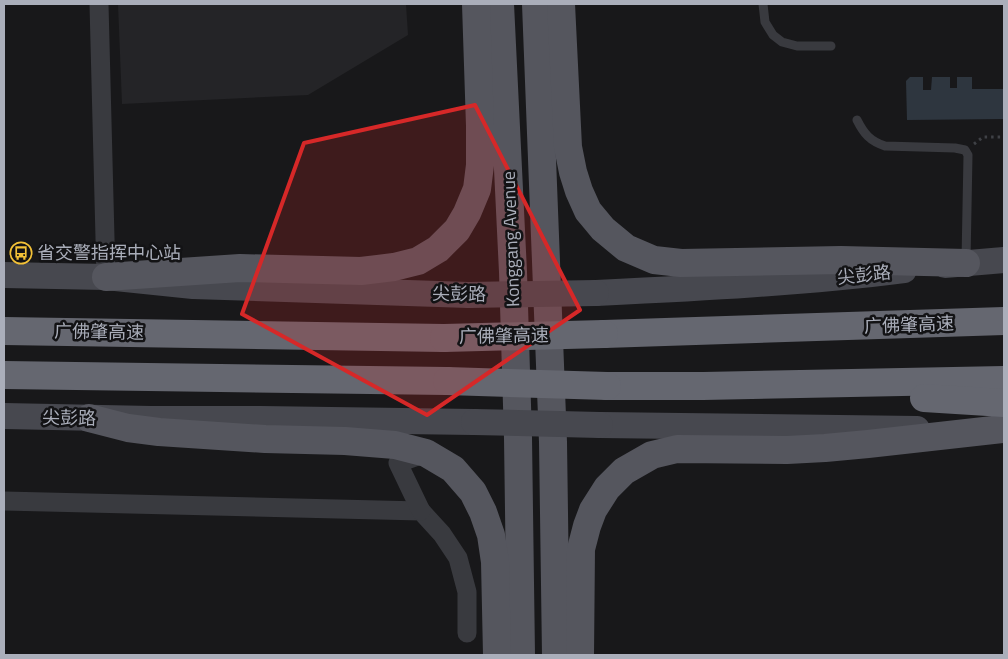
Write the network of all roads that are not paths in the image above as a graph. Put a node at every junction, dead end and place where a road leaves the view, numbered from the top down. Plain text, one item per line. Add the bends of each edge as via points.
1 (99, 4) edge
2 (476, 4) edge
3 (500, 4) edge
4 (536, 4) edge
5 (561, 4) edge
6 (763, 4) edge
7 (831, 46) dead end
8 (857, 120) dead end
9 (1004, 260) edge
10 (966, 263) junction
11 (4, 275) edge
12 (106, 277) junction
13 (1004, 306) edge
14 (1004, 321) edge
15 (938, 324) junction
16 (4, 331) edge
17 (4, 375) edge
18 (1004, 380) edge
19 (703, 386) junction
20 (4, 416) edge
21 (89, 418) junction
22 (1004, 420) edge
23 (426, 453) junction
24 (4, 501) edge
25 (421, 511) junction
26 (467, 633) dead end
27 (496, 655) edge
28 (521, 655) edge
29 (556, 655) edge
30 (580, 655) edge

1 - 12 street
2 - 12 main road via 480,126 477,189 457,230 438,249 418,261 362,271 240,268
3 - 28 main road, Konggang Avenue via 513,281
4 - 29 main road, Konggang Avenue via 553,442
5 - 10 main road via 568,147 573,172 588,210 603,229 626,248 654,260 681,263 832,260
6 - 7 lane via 765,22 782,42 796,46
8 - 10 lane via 864,133 885,146 965,150 968,155
9 - 10 main road, 尖彭路
10 - 12 main road, 尖彭路, bridge via 786,282 596,293 469,295 193,286
11 - 12 main road, 尖彭路
13 - 15 highway
14 - 15 highway, 广佛肇高速
15 - 16 highway, 广佛肇高速, bridge via 444,338
17 - 19 highway, bridge
18 - 19 highway
19 - 22 highway
20 - 21 main road, 尖彭路
21 - 22 main road, 尖彭路, bridge via 891,429
21 - 23 main road via 159,432 345,441 395,445
22 - 30 main road via 834,447 677,449 652,455 624,471 607,488 587,526 581,549
23 - 25 street via 398,463
23 - 27 main road via 453,469 473,492 489,527 495,562
24 - 25 street
25 - 26 street via 458,558 467,592

